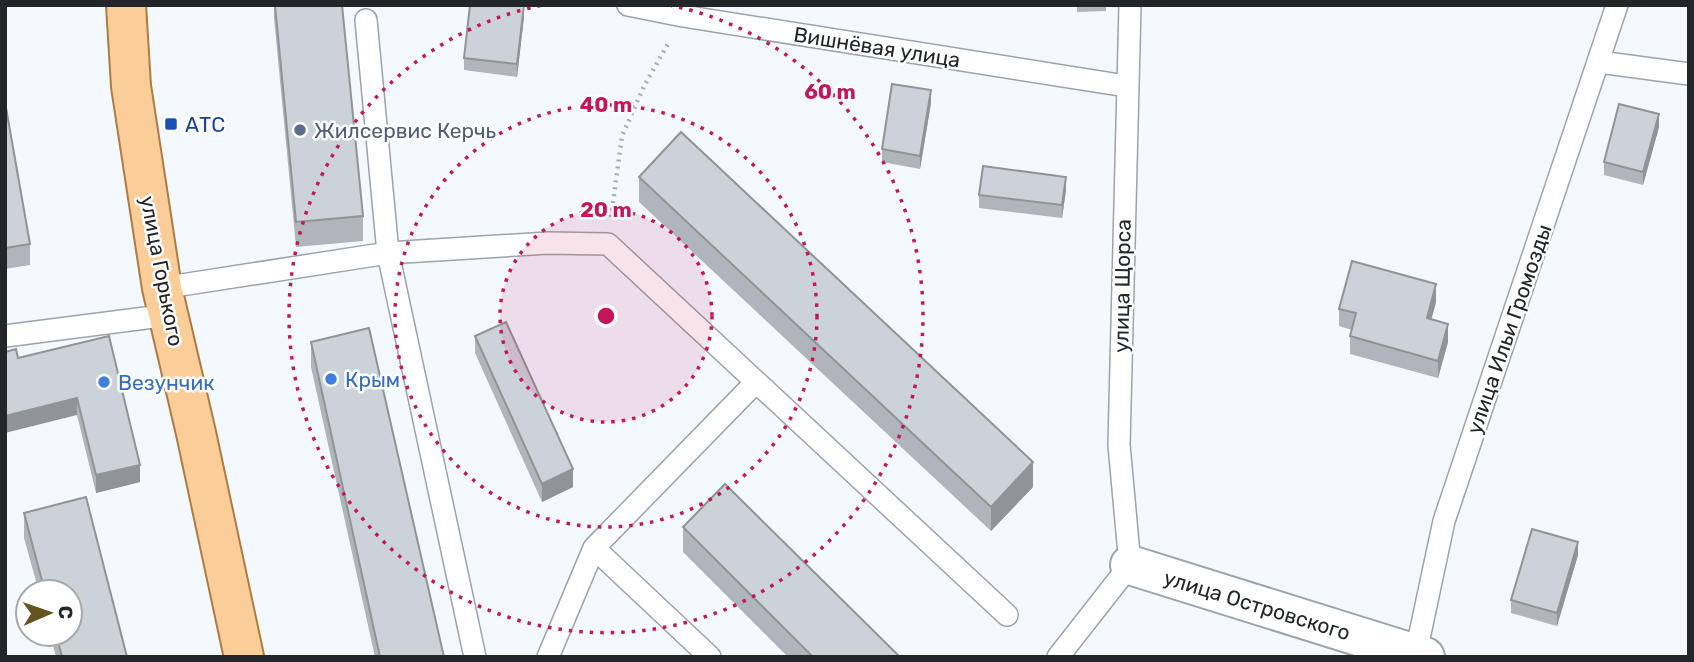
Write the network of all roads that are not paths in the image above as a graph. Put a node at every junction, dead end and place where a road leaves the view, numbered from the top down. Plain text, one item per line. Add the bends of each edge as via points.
1 (126, 5) edge
2 (628, 5) edge
3 (1130, 5) edge
4 (1616, 5) edge
5 (366, 20) dead end
6 (1599, 62) junction
7 (1689, 74) edge
8 (1126, 86) junction
9 (388, 253) junction
10 (166, 301) junction
11 (5, 336) edge
12 (756, 382) junction
13 (594, 548) junction
14 (1130, 565) junction
15 (1007, 615) dead end
16 (1419, 656) edge
17 (244, 657) edge
18 (475, 657) edge
19 (548, 657) edge
20 (710, 657) edge
21 (1058, 657) edge

1 - 10 main road, улица Горького via 131,86
2 - 8 lane, Вишнёвая улица
3 - 8 lane, улица Щорса
4 - 6 lane, улица Ильи Громозды
5 - 9 lane
6 - 7 lane
6 - 16 lane, улица Ильи Громозды via 1444,521
8 - 14 lane, улица Щорса via 1119,446
9 - 10 lane
9 - 12 lane via 608,244
9 - 18 lane
10 - 11 lane
10 - 17 main road, улица Горького
12 - 13 lane
12 - 15 lane
13 - 19 lane
13 - 20 lane
14 - 16 street, улица Островского
14 - 21 lane

